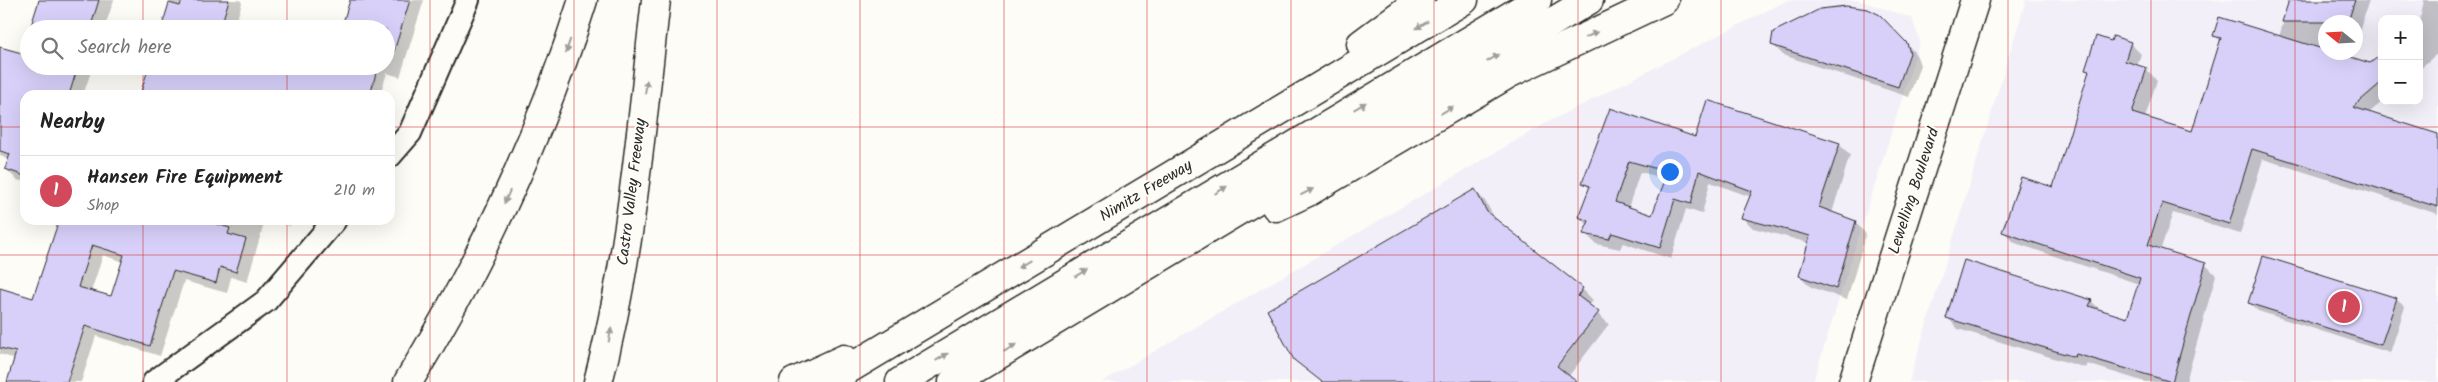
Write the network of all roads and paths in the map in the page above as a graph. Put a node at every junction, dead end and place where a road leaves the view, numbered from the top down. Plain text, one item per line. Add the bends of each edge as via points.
1 (468, 0) edge
2 (583, 0) edge
3 (656, 0) edge
4 (1420, 0) edge
5 (1464, 0) edge
6 (1537, 0) edge
7 (1589, 0) edge
8 (1664, 0) edge
9 (1975, 0) edge
10 (1231, 140) junction
11 (395, 150) edge
12 (331, 225) edge
13 (1136, 273) junction
14 (926, 323) junction
15 (437, 334) junction
16 (154, 382) edge
17 (387, 382) edge
18 (408, 382) edge
19 (598, 382) edge
20 (794, 382) edge
21 (828, 382) edge
22 (900, 382) edge
23 (953, 382) edge
24 (1853, 382) edge

1 - 11 street via 410,133
2 -> 15 main road via 524,160 485,244
19 -> 3 main road, Castro Valley Freeway via 625,253
4 - 10 main road
5 -> 10 main road, Nimitz Freeway
22 -> 6 main road
13 -> 7 main road
13 -> 8 main road via 1310,191 1510,73
9 - 24 main road, Lewelling Boulevard
10 -> 14 main road, Nimitz Freeway
12 - 16 street via 266,301
23 -> 13 main road
14 - 20 main road
14 - 21 main road, Nimitz Freeway
15 - 17 main road
15 - 18 main road

